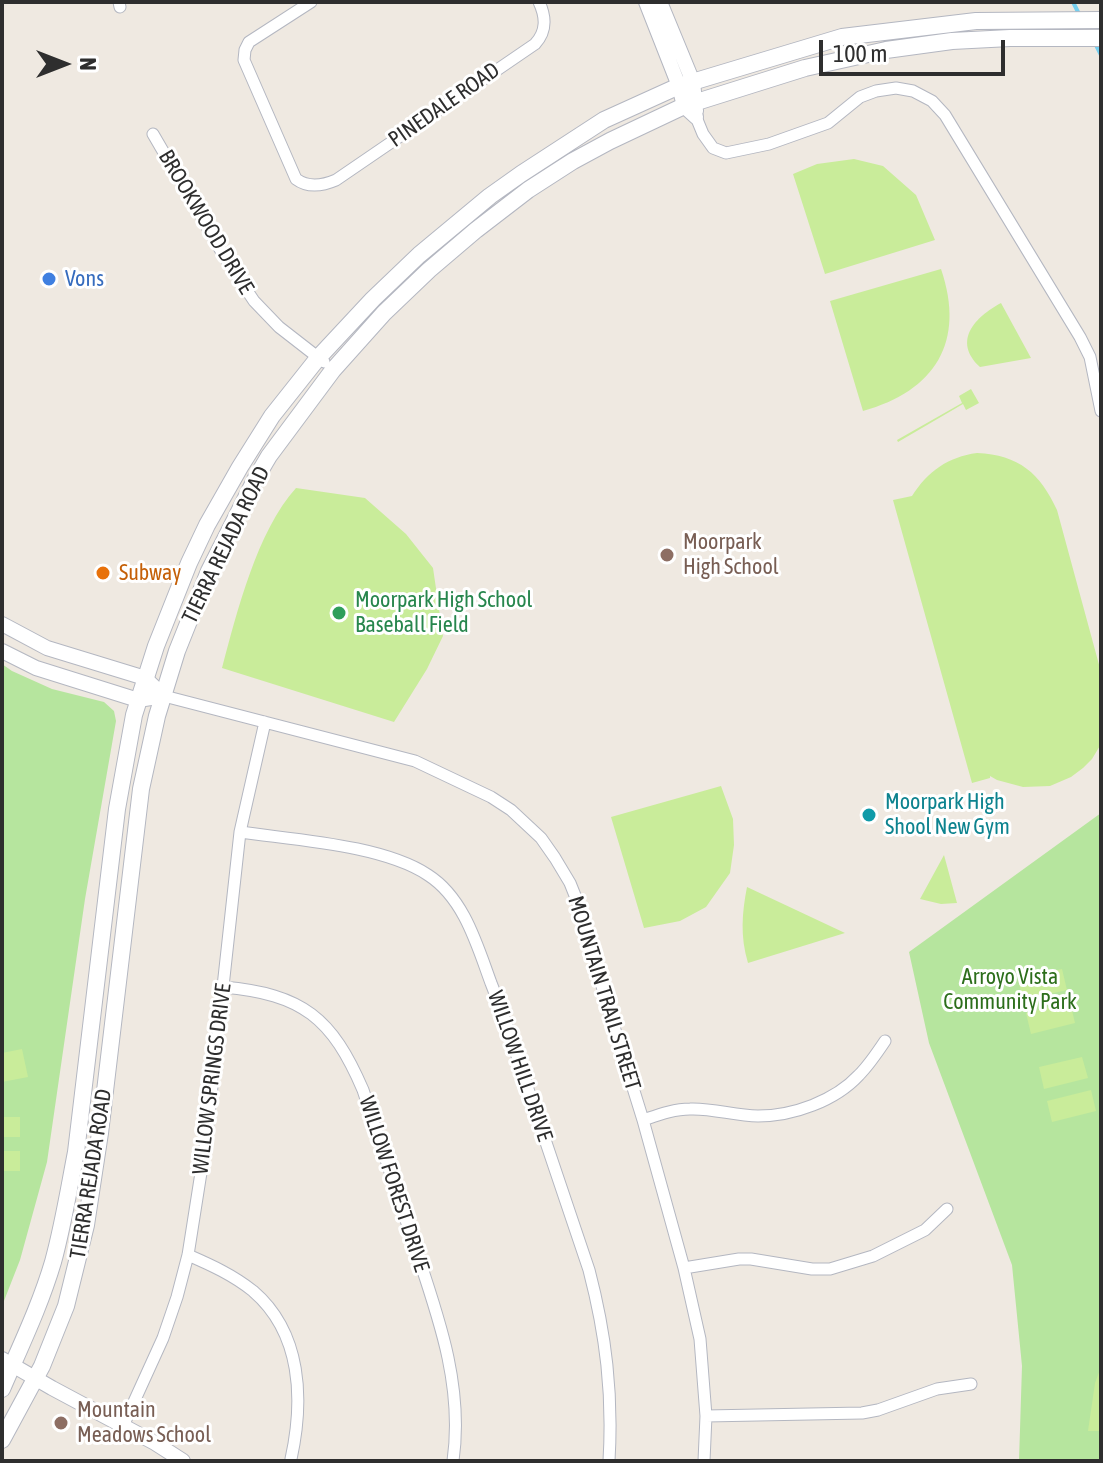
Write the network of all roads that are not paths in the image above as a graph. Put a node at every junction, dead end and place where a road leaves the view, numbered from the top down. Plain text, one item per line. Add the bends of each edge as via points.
1 (311, 2) edge
2 (539, 2) edge
3 (646, 2) edge
4 (660, 2) edge
5 (1101, 20) edge
6 (1101, 38) edge
7 (686, 84) junction
8 (692, 109) junction
9 (153, 134) dead end
10 (318, 358) junction
11 (333, 370) junction
12 (1101, 411) edge
13 (2, 624) edge
14 (2, 651) edge
15 (145, 678) junction
16 (164, 696) junction
17 (138, 700) junction
18 (265, 722) junction
19 (240, 832) junction
20 (223, 987) junction
21 (885, 1041) dead end
22 (643, 1120) junction
23 (947, 1209) dead end
24 (188, 1255) junction
25 (684, 1268) junction
26 (8, 1362) edge
27 (36, 1379) junction
28 (971, 1384) dead end
29 (2, 1389) edge
30 (706, 1416) junction
31 (123, 1426) junction
32 (2, 1440) edge
33 (291, 1459) dead end
34 (183, 1461) edge
35 (453, 1461) edge
36 (609, 1461) edge
37 (704, 1461) edge

1 - 2 street, PINEDALE ROAD via 249,42 244,60 296,179 313,186 336,180 535,44 543,32
3 - 7 street
4 - 7 street
5 - 7 main road, TIERRA REJADA ROAD via 976,21 842,37
6 - 8 main road, TIERRA REJADA ROAD via 952,41 886,50 805,68
7 - 8 street
7 - 10 main road, TIERRA REJADA ROAD via 604,120 490,196 419,255
8 - 11 main road, TIERRA REJADA ROAD via 610,141 528,190 429,270
8 - 12 street via 713,148 726,153 828,123 876,91 913,91 932,101 1080,337 1090,357
9 - 10 street, BROOKWOOD DRIVE via 254,301
10 - 11 street, BROOKWOOD DRIVE
10 - 15 main road, TIERRA REJADA ROAD via 272,416 207,525
11 - 16 main road, TIERRA REJADA ROAD via 269,456 229,530 177,651
13 - 15 street, MOUNTAIN TRAIL STREET via 47,648
14 - 17 street, MOUNTAIN TRAIL STREET via 36,668
15 - 16 street, MOUNTAIN TRAIL STREET
15 - 17 main road, TIERRA REJADA ROAD
16 - 17 street, MOUNTAIN TRAIL STREET
16 - 18 street, MOUNTAIN TRAIL STREET
16 - 27 main road, TIERRA REJADA ROAD via 141,789 86,1225 66,1306
17 - 26 main road, TIERRA REJADA ROAD via 117,809 67,1199 53,1262 25,1341
18 - 19 street, WILLOW SPRINGS DRIVE
18 - 22 street, MOUNTAIN TRAIL STREET via 415,761 491,797 541,838 580,905
19 - 20 street, WILLOW SPRINGS DRIVE
19 - 36 street, WILLOW HILL DRIVE via 346,847 401,861 429,875 463,915 503,1013 593,1284 609,1367
20 - 24 street, WILLOW SPRINGS DRIVE
20 - 35 street, WILLOW FOREST DRIVE via 261,992 308,1011 330,1030 353,1066 443,1336 455,1395
21 - 22 street via 858,1077 813,1105 762,1116 676,1110
22 - 25 street, MOUNTAIN TRAIL STREET
23 - 25 street via 925,1230 873,1256 830,1269 739,1259
24 - 31 street, WILLOW SPRINGS DRIVE via 163,1338
24 - 33 street via 254,1292 282,1329 296,1367 299,1396
25 - 30 street, MOUNTAIN TRAIL STREET via 700,1339
26 - 27 street
26 - 29 main road, TIERRA REJADA ROAD
27 - 31 street
27 - 32 main road, TIERRA REJADA ROAD
28 - 30 street via 862,1413
30 - 37 street, MOUNTAIN TRAIL STREET
31 - 34 street

